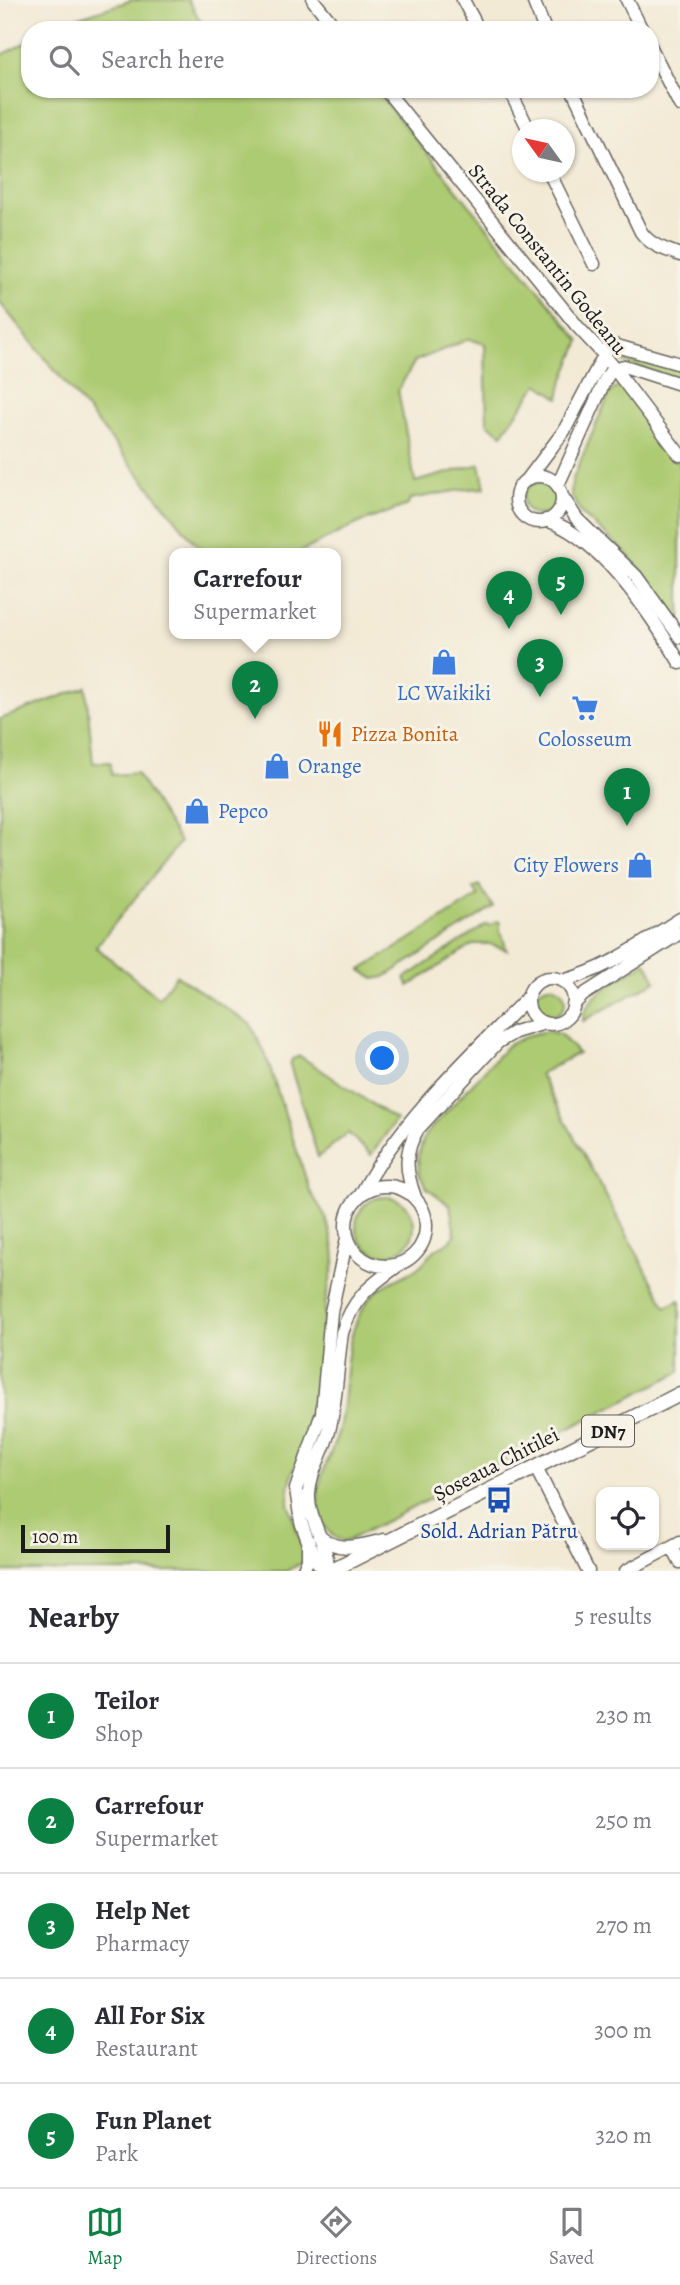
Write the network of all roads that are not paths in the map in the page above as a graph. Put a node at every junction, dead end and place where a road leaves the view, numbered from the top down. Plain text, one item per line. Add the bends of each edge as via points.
1 (313, 0) edge
2 (463, 0) edge
3 (533, 0) edge
4 (627, 0) edge
5 (330, 21) edge
6 (474, 21) edge
7 (541, 21) edge
8 (638, 21) edge
9 (659, 64) edge
10 (392, 98) edge
11 (515, 98) edge
12 (576, 98) edge
13 (680, 105) edge
14 (524, 119) edge
15 (554, 182) edge
16 (680, 255) edge
17 (594, 264) dead end
18 (604, 355) junction
19 (680, 364) edge
20 (612, 369) junction
21 (680, 384) edge
22 (680, 455) edge
23 (527, 480) junction
24 (560, 490) junction
25 (546, 520) junction
26 (680, 637) edge
27 (680, 663) edge
28 (680, 919) edge
29 (680, 933) edge
30 (562, 981) junction
31 (528, 997) junction
32 (573, 1005) junction
33 (545, 1023) junction
34 (361, 1194) junction
35 (415, 1198) junction
36 (347, 1238) junction
37 (400, 1264) junction
38 (680, 1394) edge
39 (536, 1468) junction
40 (396, 1537) junction
41 (314, 1538) junction
42 (676, 1545) edge
43 (680, 1562) edge
44 (303, 1571) edge
45 (328, 1571) edge
46 (589, 1571) edge
47 (626, 1571) edge

1 - 5 street
2 - 6 street
3 - 7 street
4 - 8 street
9 - 13 street
10 - 18 street, Strada Constantin Godeanu
11 - 14 street
12 - 16 street via 641,232 657,247
15 - 17 street
18 - 19 street via 613,343
18 - 20 street, Strada Constantin Godeanu
18 - 23 street via 565,431
20 - 21 street via 624,366
20 - 22 street, Strada Constantin Godeanu
20 - 24 street
23 - 24 street via 547,477
23 - 25 street via 517,493 519,510 534,521
24 - 25 street via 562,502
24 - 26 street via 577,519 636,576
25 - 27 street via 574,534 621,578
28 - 30 street via 604,967
29 - 32 street
30 - 31 street via 543,979
30 - 32 street via 572,991
31 - 33 street via 530,1010
31 - 34 street via 408,1123
32 - 33 street via 560,1022
33 - 35 street via 515,1031 498,1042 418,1129 407,1160
34 - 35 street via 383,1185 406,1190
34 - 36 street via 348,1210
35 - 37 street via 426,1222 425,1235 420,1247
36 - 37 street via 368,1262
36 - 41 street via 331,1312 321,1413 296,1489 296,1500
37 - 41 street via 369,1286 346,1321 328,1434 311,1478
38 - 39 main road, Șoseaua Chitilei / DN7
39 - 40 main road, Șoseaua Chitilei / DN7
39 - 46 street
40 - 41 street via 345,1548
40 - 45 main road, Șoseaua Chitilei / DN7
41 - 44 street
41 - 45 street via 318,1563
42 - 43 street
42 - 47 street

